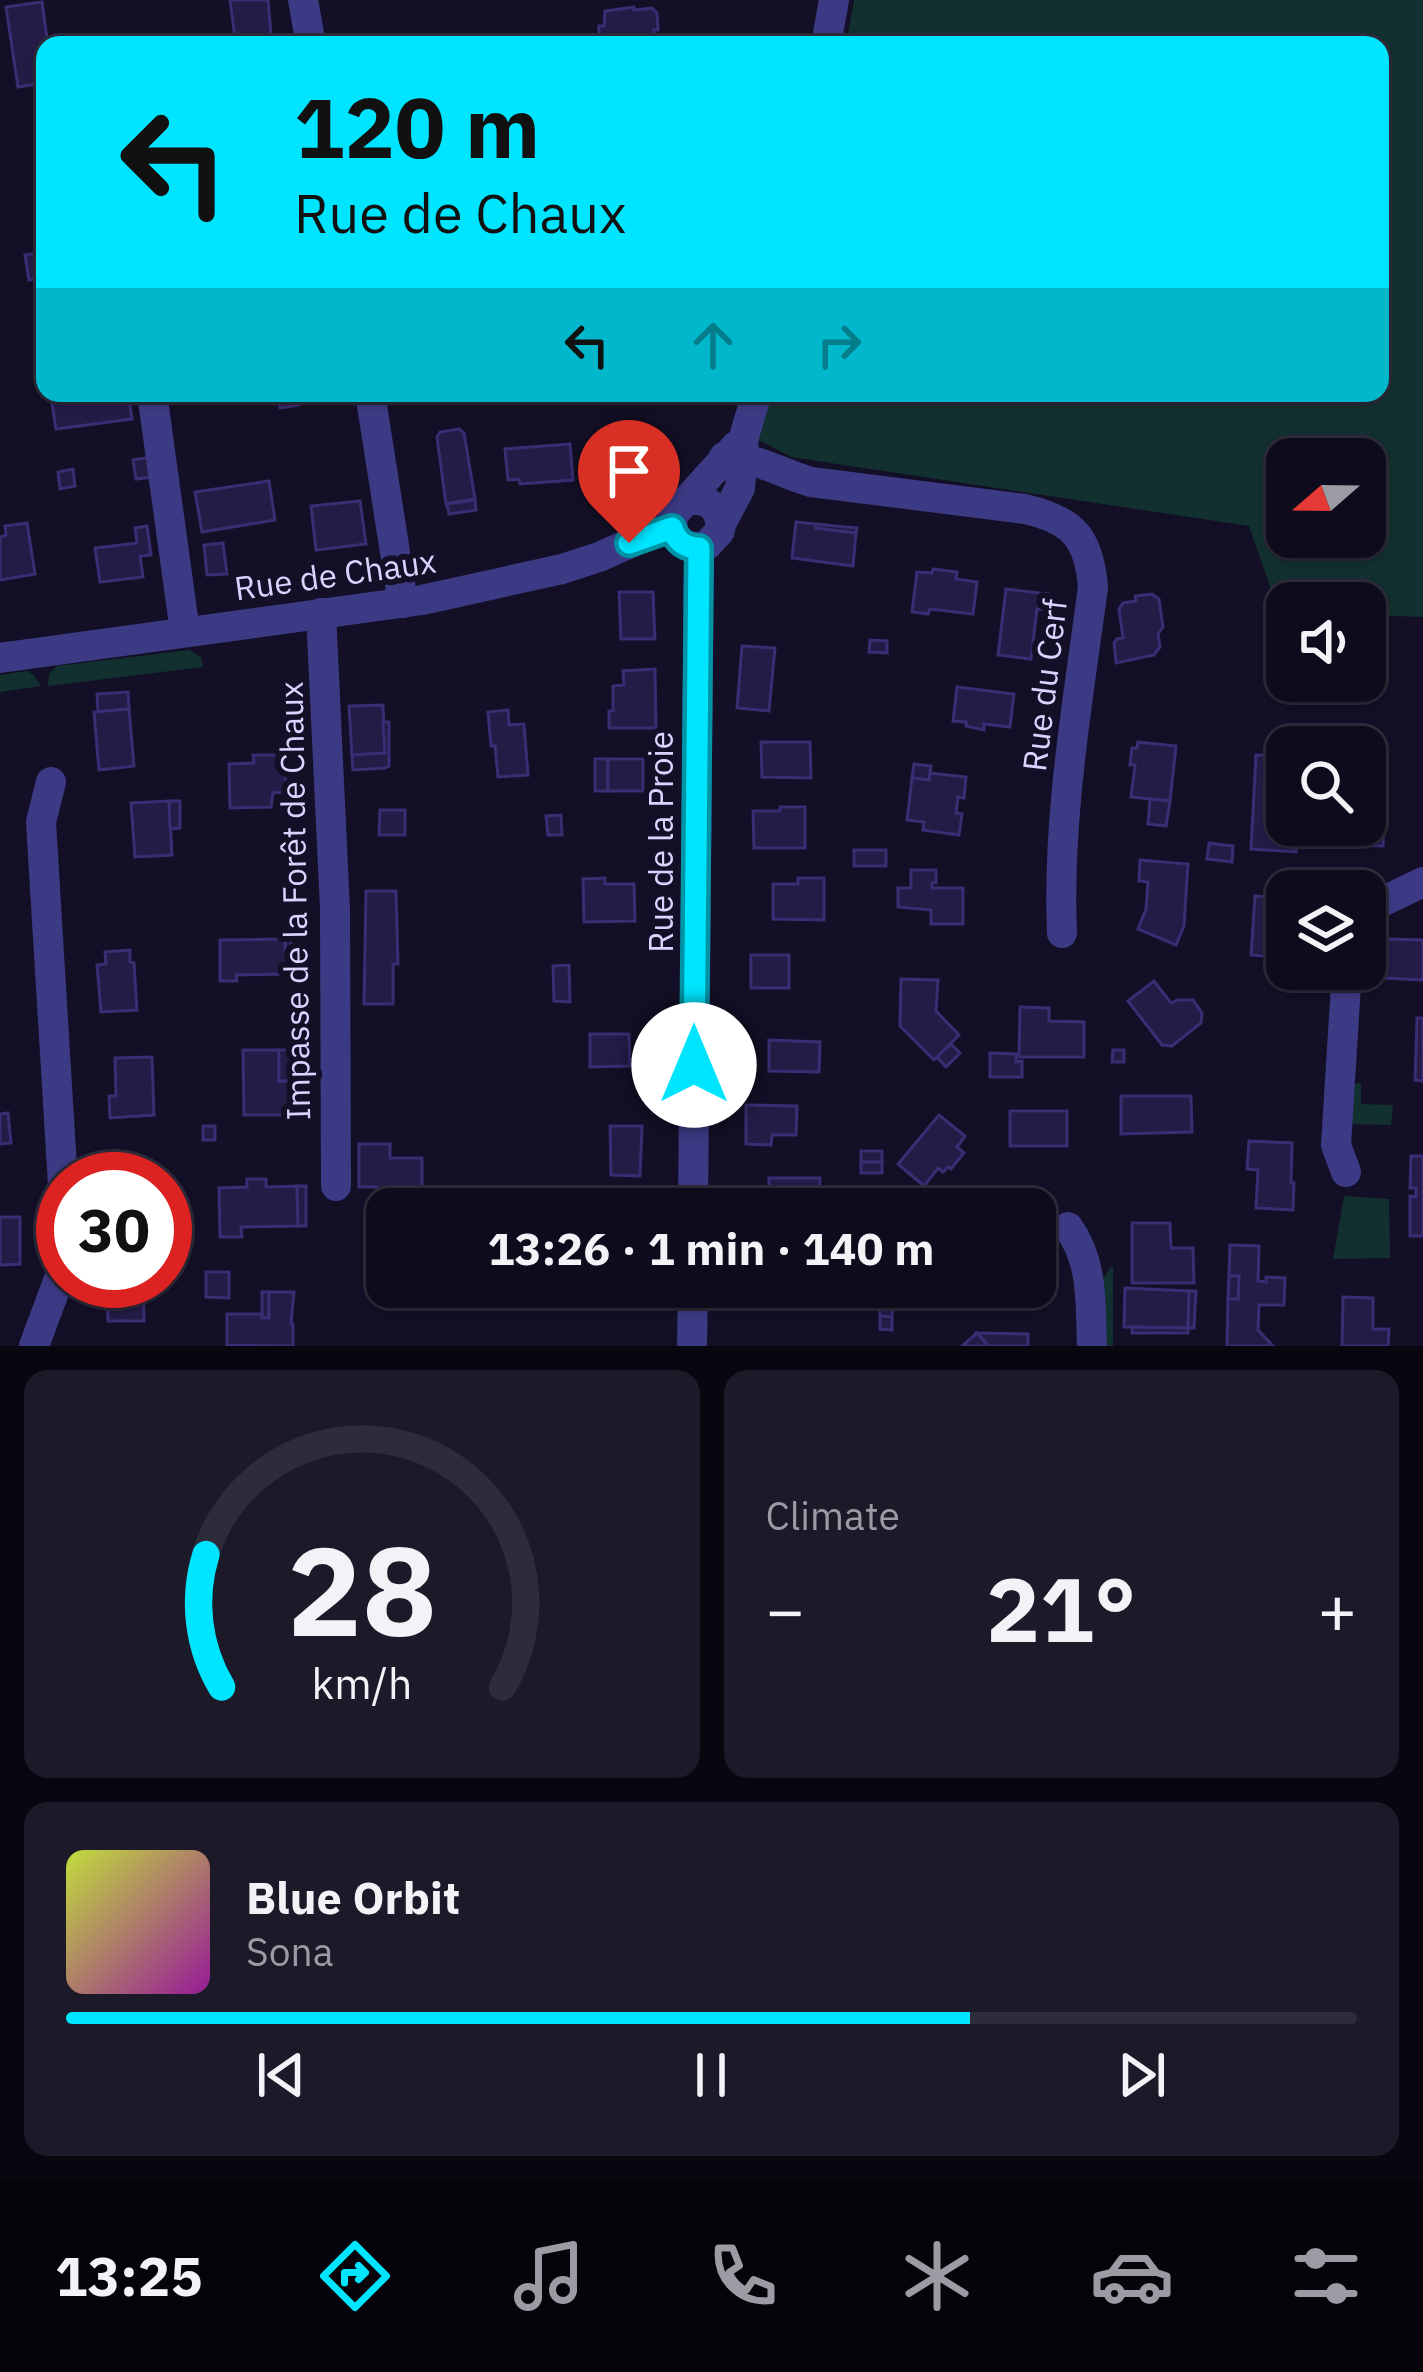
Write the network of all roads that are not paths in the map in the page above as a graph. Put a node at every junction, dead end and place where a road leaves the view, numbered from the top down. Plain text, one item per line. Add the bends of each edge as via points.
1 (303, 0) edge
2 (834, 0) edge
3 (309, 36) edge
4 (828, 36) edge
5 (153, 402) edge
6 (371, 402) edge
7 (754, 402) edge
8 (738, 460) junction
9 (680, 514) junction
10 (721, 524) junction
11 (699, 548) junction
12 (403, 602) junction
13 (321, 613) junction
14 (185, 632) junction
15 (0, 658) edge
16 (51, 782) dead end
17 (1423, 882) edge
18 (1386, 900) edge
19 (1062, 933) dead end
20 (1346, 990) edge
21 (61, 1152) edge
22 (1346, 1172) dead end
23 (336, 1186) dead end
24 (693, 1188) edge
25 (1068, 1227) dead end
26 (48, 1308) edge
27 (693, 1308) edge
28 (34, 1346) edge
29 (692, 1346) edge
30 (1092, 1346) edge

1 - 3 street
2 - 4 street
5 - 14 street
6 - 12 street
7 - 8 street
8 - 9 street
8 - 10 street
8 - 19 street, Rue du Cerf via 811,482 1025,509 1058,519 1083,542 1093,587 1070,760
9 - 10 street via 697,499 712,505
9 - 11 street via 680,542
9 - 12 street, Rue de Chaux via 562,569
10 - 11 street
11 - 24 street, Rue de la Proie
12 - 13 street, Rue de Chaux
13 - 14 street, Rue de Chaux
13 - 23 street, Impasse de la Forêt de Chaux via 335,909
14 - 15 street, Rue de Chaux
16 - 21 street via 41,822
17 - 18 street
20 - 22 street via 1336,1144
25 - 30 street via 1088,1273
26 - 28 street
27 - 29 street

